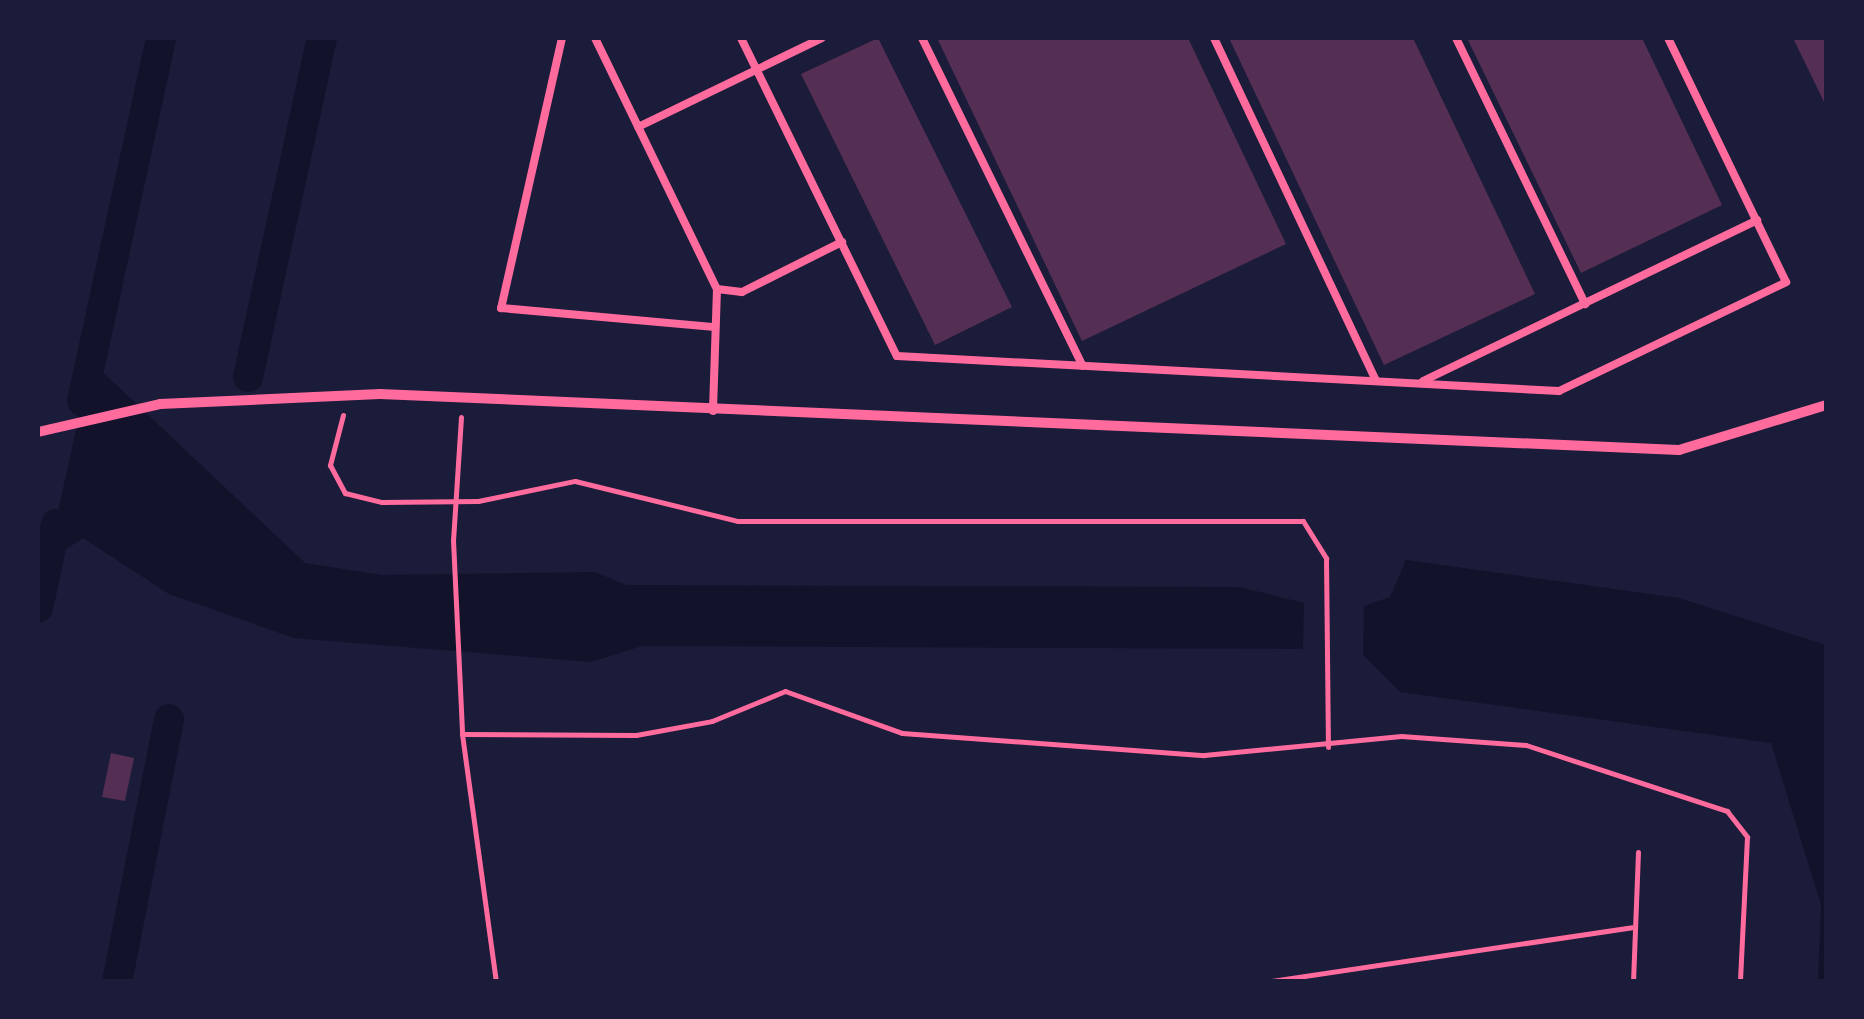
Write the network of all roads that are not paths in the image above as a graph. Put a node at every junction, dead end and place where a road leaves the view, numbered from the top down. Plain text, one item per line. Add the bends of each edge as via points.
1 (562, 38) edge
2 (610, 38) edge
3 (741, 38) edge
4 (822, 38) edge
5 (922, 38) edge
6 (1214, 38) edge
7 (1456, 38) edge
8 (1668, 38) edge
9 (596, 40) edge
10 (756, 69) junction
11 (638, 127) junction
12 (1757, 220) junction
13 (842, 242) junction
14 (717, 288) junction
15 (1585, 304) junction
16 (715, 327) junction
17 (1083, 366) junction
18 (1376, 381) junction
19 (1419, 383) junction
20 (1826, 404) edge
21 (712, 411) junction
22 (38, 432) edge

1 - 16 lane via 500,308
2 - 9 lane
3 - 10 lane
4 - 10 lane
5 - 17 lane
6 - 18 lane
7 - 15 lane
8 - 12 lane
9 - 11 lane
10 - 11 lane
10 - 13 lane
11 - 14 lane
12 - 15 lane
12 - 19 lane via 1786,282 1559,391
13 - 14 lane via 742,292
13 - 17 lane via 897,356
14 - 16 lane
15 - 19 lane
16 - 21 lane
17 - 18 lane
18 - 19 lane
20 - 21 street via 1679,450
21 - 22 street via 380,394 273,396 160,404

